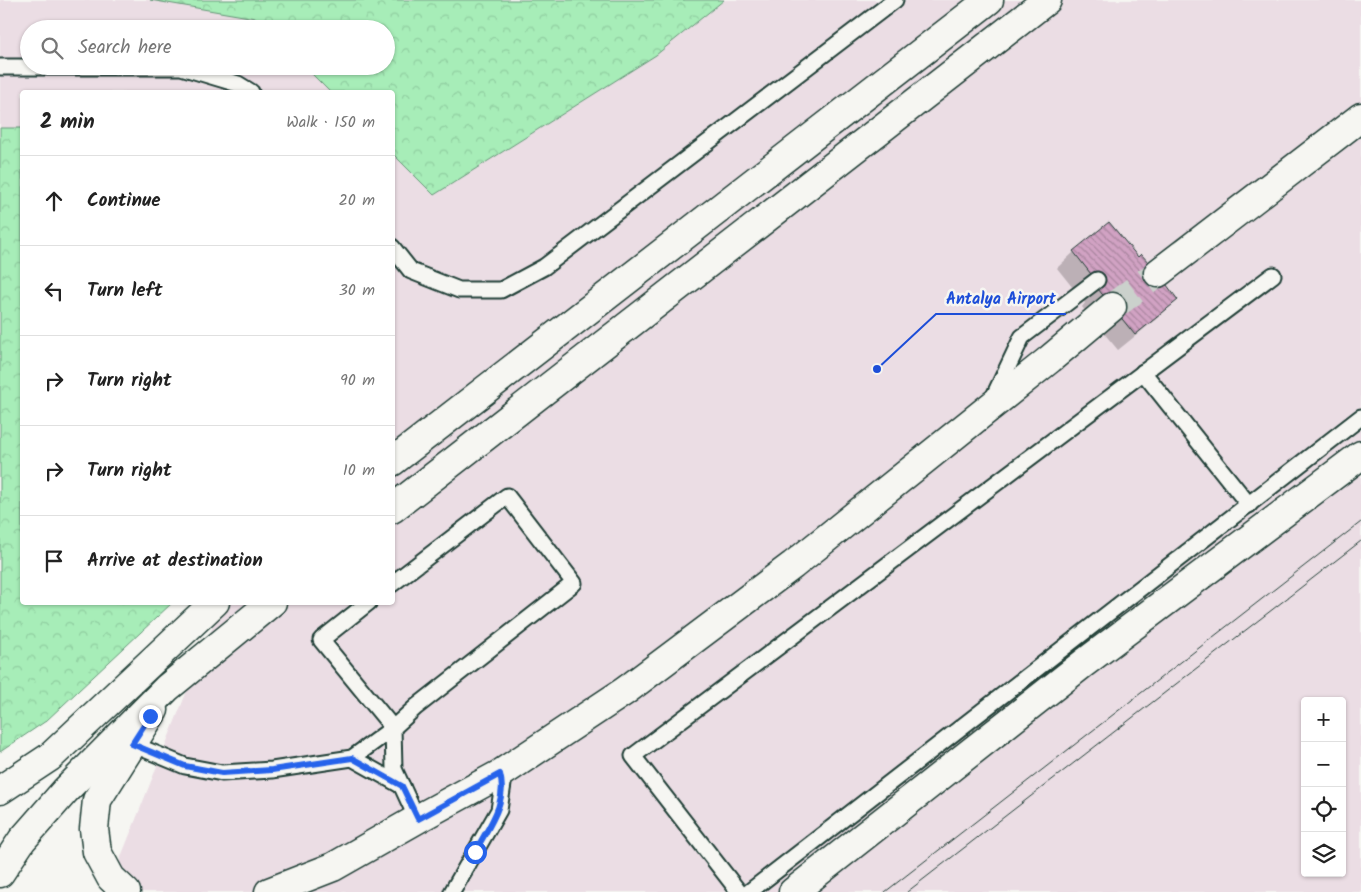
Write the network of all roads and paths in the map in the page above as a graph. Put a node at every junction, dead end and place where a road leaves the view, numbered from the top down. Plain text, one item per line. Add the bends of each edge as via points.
1 (895, 0) edge
2 (989, 0) edge
3 (1047, 0) edge
4 (0, 66) edge
5 (20, 66) edge
6 (208, 75) edge
7 (248, 90) edge
8 (1361, 117) edge
9 (395, 252) edge
10 (1158, 273) tunnel mouth
11 (1273, 274) dead end
12 (1096, 280) dead end
13 (1112, 307) tunnel mouth
14 (1143, 372) junction
15 (988, 407) junction
16 (1361, 417) edge
17 (1361, 455) edge
18 (395, 460) edge
19 (1249, 505) junction
20 (395, 507) edge
21 (395, 582) edge
22 (212, 605) edge
23 (268, 605) edge
24 (365, 605) edge
25 (394, 728) junction
26 (123, 743) junction
27 (352, 758) junction
28 (500, 774) junction
29 (402, 786) junction
30 (2, 790) edge
31 (418, 819) junction
32 (0, 873) edge
33 (126, 892) edge
34 (270, 892) edge
35 (452, 892) edge
36 (739, 892) edge
37 (749, 892) edge
38 (793, 892) edge

1 - 9 lane via 544,267 501,290 460,290 411,271
2 - 18 main road
3 - 20 main road
4 - 5 lane
6 - 7 lane
8 - 10 main road
11 - 14 lane
12 - 15 lane via 1022,337
13 - 15 main road
14 - 19 lane
14 - 36 lane via 633,756
15 - 28 main road via 777,578 625,692
16 - 19 lane
17 - 38 main road via 1084,663
19 - 37 lane
21 - 25 lane via 507,496 574,583 416,707
22 - 30 main road via 50,757
23 - 26 main road via 168,688
24 - 25 lane via 321,640
25 - 27 lane
25 - 29 lane via 394,769
26 - 27 lane via 185,766 222,773 272,770
26 - 32 main road via 66,791 22,840
26 - 33 main road via 97,800 94,829 97,852 111,878
27 - 29 lane
28 - 31 main road
28 - 35 lane via 503,784 498,810
29 - 31 lane
31 - 34 main road via 334,867

